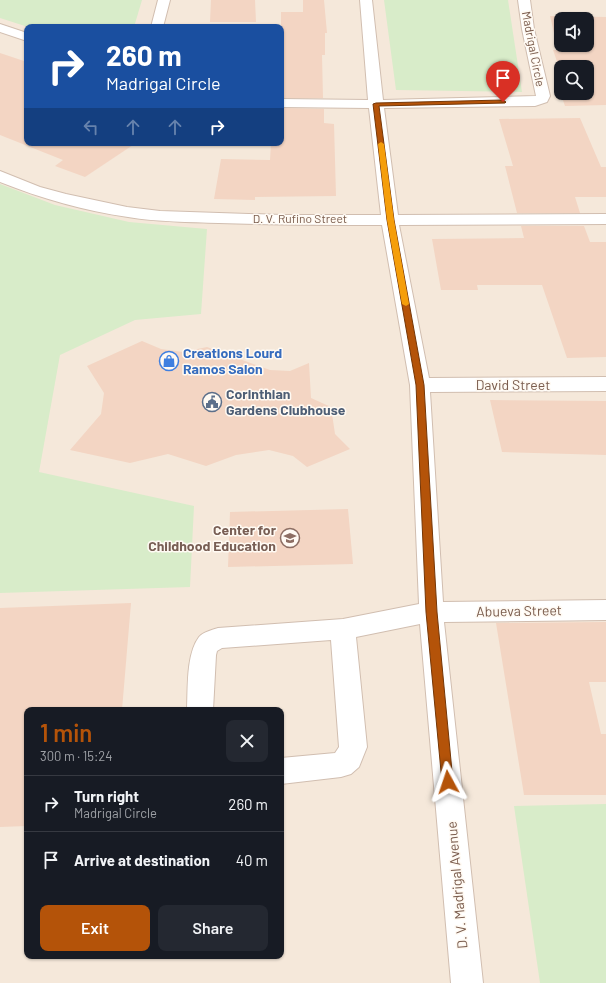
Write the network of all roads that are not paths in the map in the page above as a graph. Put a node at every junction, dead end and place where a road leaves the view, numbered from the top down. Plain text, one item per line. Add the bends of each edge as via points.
1 (164, 0) edge
2 (366, 0) edge
3 (524, 0) edge
4 (158, 24) edge
5 (0, 28) edge
6 (24, 36) edge
7 (284, 103) edge
8 (376, 104) junction
9 (0, 176) edge
10 (606, 219) edge
11 (390, 220) junction
12 (606, 384) edge
13 (420, 385) junction
14 (606, 610) edge
15 (432, 612) junction
16 (343, 630) junction
17 (200, 707) edge
18 (284, 771) edge
19 (467, 983) edge

1 - 4 street
2 - 8 street, D. V. Madrigal Avenue
3 - 8 street, Madrigal Circle via 542,99 535,102
5 - 6 street
7 - 8 street
8 - 11 street, D. V. Madrigal Avenue
9 - 11 street, D. V. Rufino Street via 34,190 64,198 127,212 160,216
10 - 11 street, D. V. Rufino Street
11 - 13 street, D. V. Madrigal Avenue
12 - 13 street, David Street
13 - 15 street, D. V. Madrigal Avenue
14 - 15 street, Abueva Street
15 - 16 street, Abueva Street
15 - 19 street, D. V. Madrigal Avenue
16 - 17 street, Abueva Street via 218,638 208,644 203,655
16 - 18 street via 353,748 349,758 341,765

